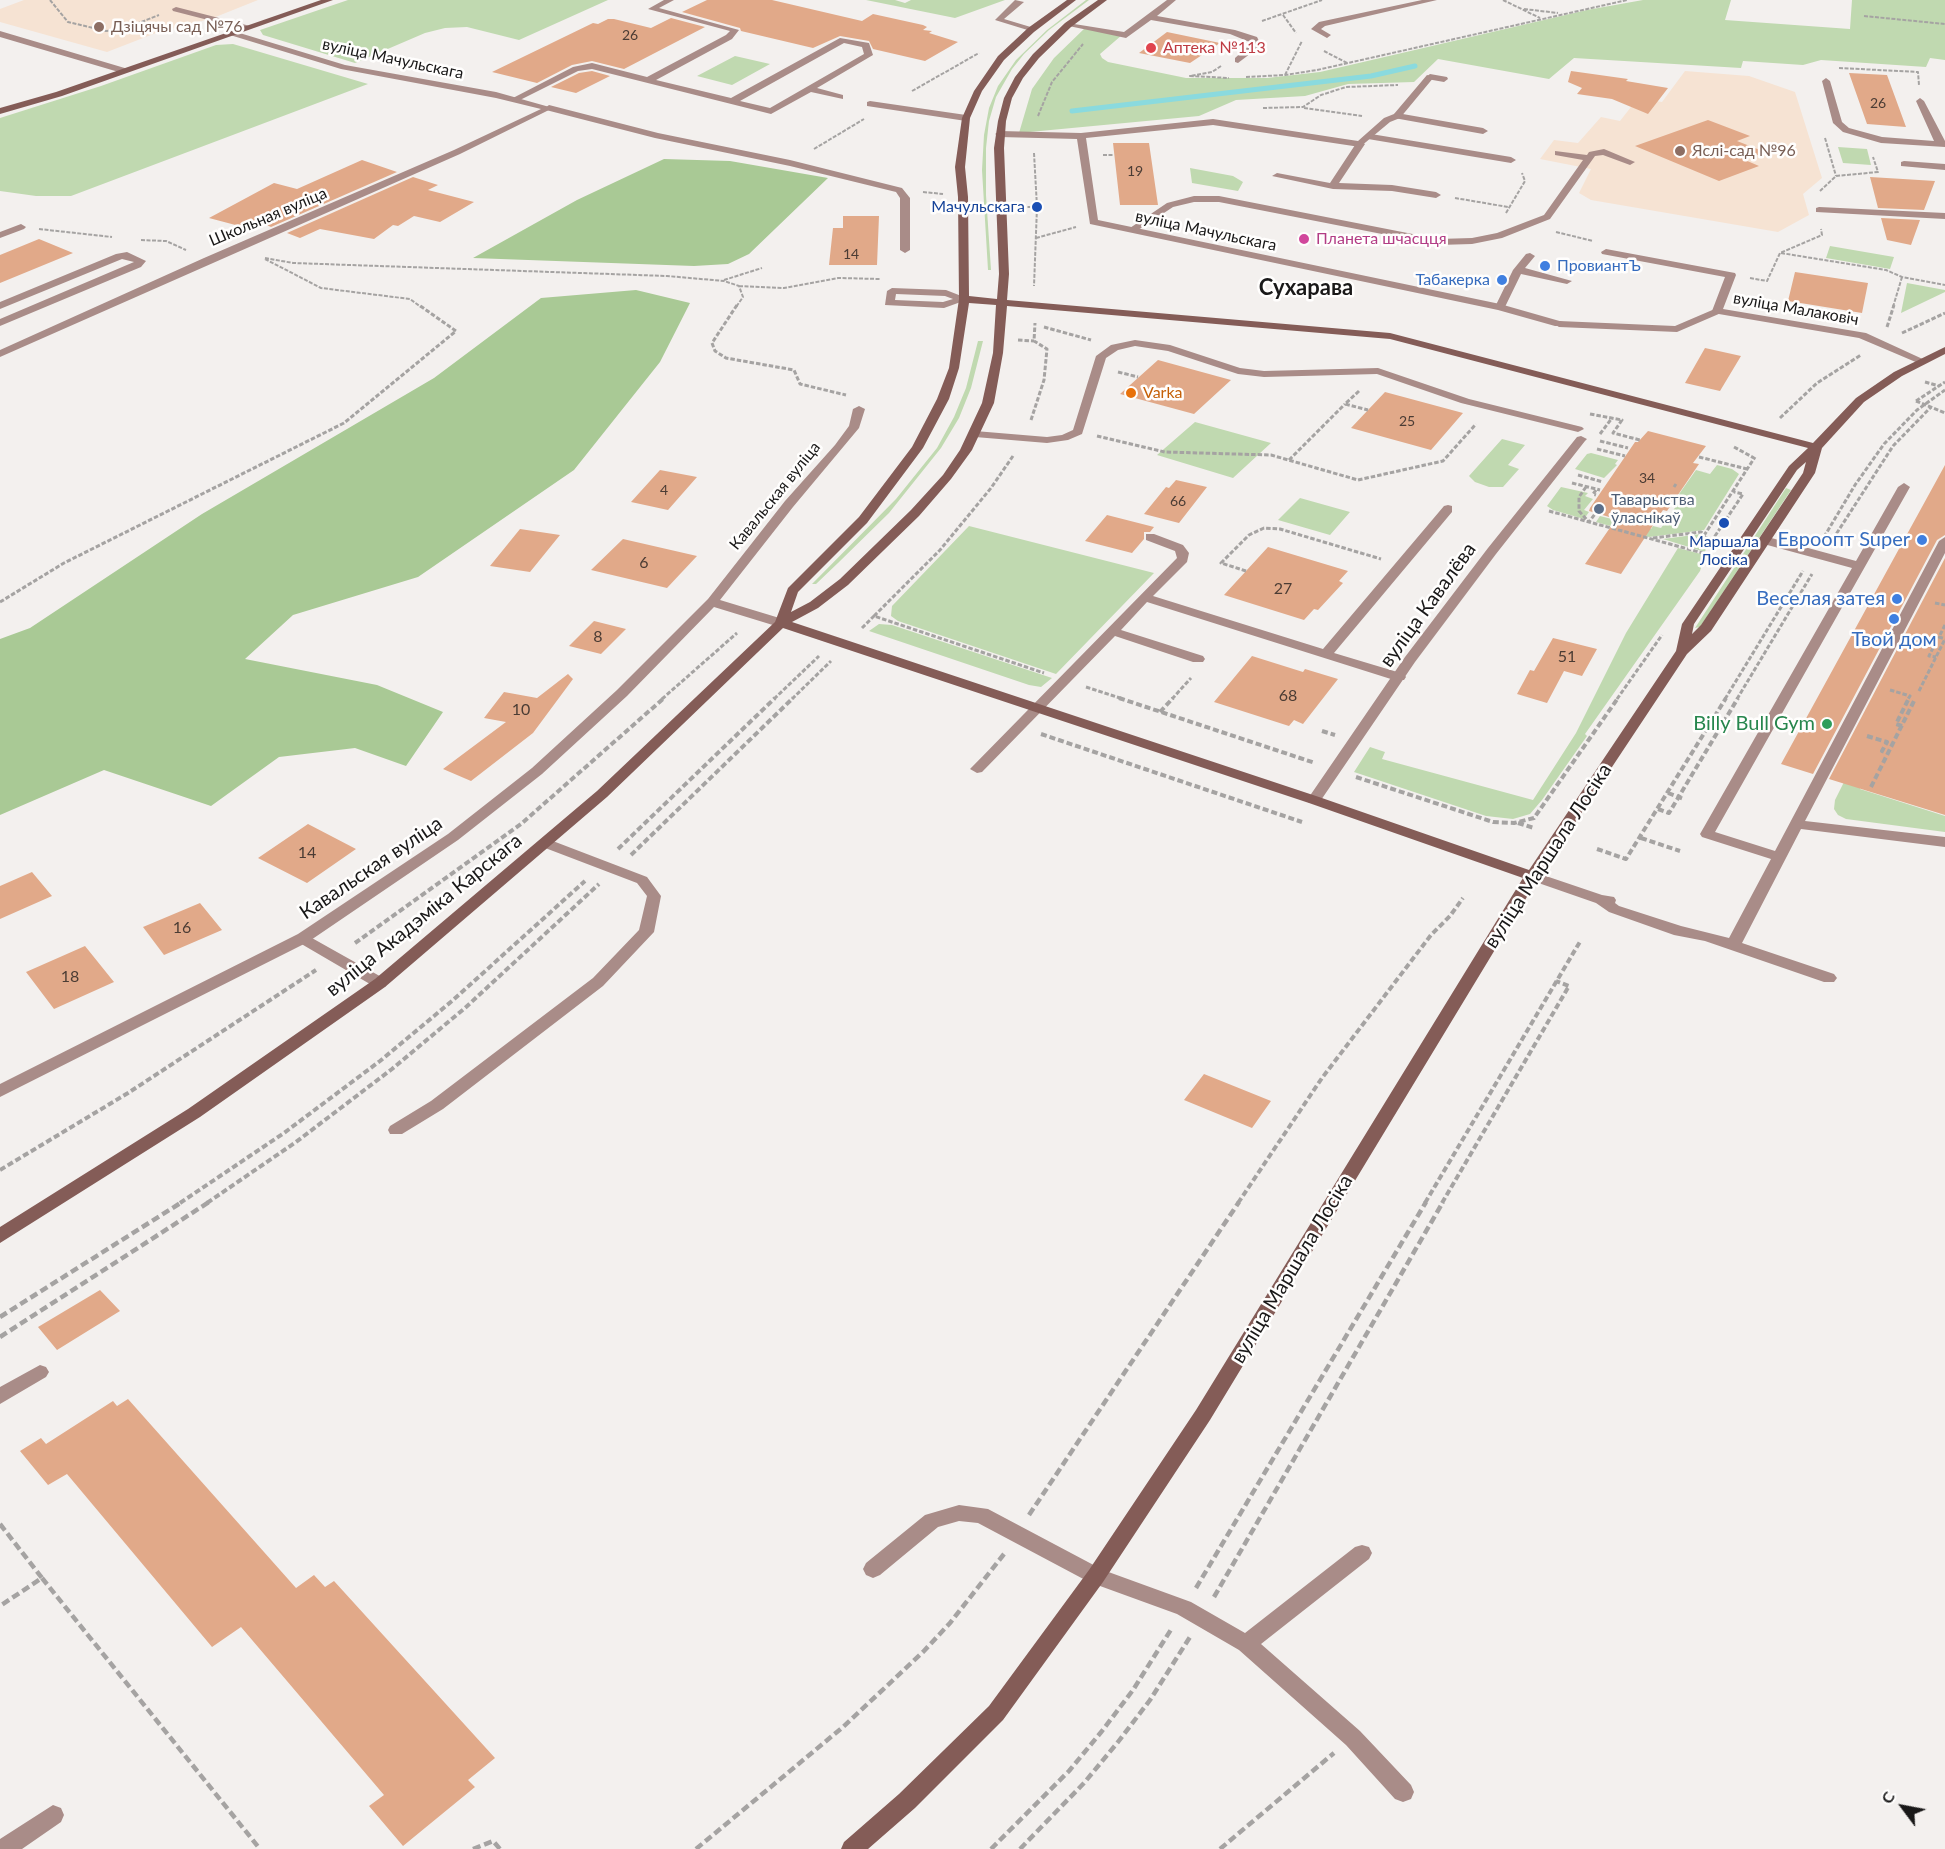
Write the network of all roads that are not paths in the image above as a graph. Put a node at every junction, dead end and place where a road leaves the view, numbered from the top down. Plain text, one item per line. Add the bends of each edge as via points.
1 (329, 0) edge
2 (670, 0) edge
3 (1019, 0) edge
4 (1072, 0) edge
5 (1103, 0) edge
6 (1172, 0) edge
7 (1433, 0) edge
8 (176, 9) road end
9 (1150, 17) junction
10 (1068, 25) junction
11 (247, 28) junction
12 (1030, 30) junction
13 (233, 33) junction
14 (0, 34) edge
15 (1327, 35) dead end
16 (1238, 60) road end
17 (125, 71) junction
18 (1444, 79) dead end
19 (649, 80) junction
20 (1826, 81) road end
21 (809, 89) junction
22 (840, 97) dead end
23 (515, 99) junction
24 (1920, 100) road end
25 (733, 101) junction
26 (870, 104) dead end
27 (549, 108) junction
28 (0, 111) edge
29 (966, 118) junction
30 (1392, 118) junction
31 (1483, 131) dead end
32 (1000, 134) junction
33 (1081, 136) junction
34 (1371, 137) junction
35 (1360, 144) junction
36 (1943, 144) edge
37 (1558, 153) dead end
38 (1587, 158) junction
39 (1511, 160) road end
40 (1630, 162) dead end
41 (1904, 164) dead end
42 (1945, 166) edge
43 (1277, 176) dead end
44 (1334, 186) junction
45 (1436, 195) road end
46 (1819, 210) road end
47 (1945, 216) edge
48 (21, 227) road end
49 (1132, 230) junction
50 (0, 235) edge
51 (905, 250) dead end
52 (1606, 252) road end
53 (1530, 256) dead end
54 (1518, 270) junction
55 (1567, 281) dead end
56 (964, 299) junction
57 (1001, 301) junction
58 (0, 306) edge
59 (1500, 307) junction
60 (1717, 311) junction
61 (0, 323) edge
62 (1945, 350) edge
63 (0, 354) edge
64 (1922, 361) junction
65 (859, 409) road end
66 (975, 434) junction
67 (1816, 447) junction
68 (1904, 487) dead end
69 (1448, 509) dead end
70 (1150, 537) dead end
71 (1764, 540) junction
72 (1945, 541) edge
73 (1860, 566) junction
74 (1146, 598) junction
75 (712, 602) junction
76 (781, 623) junction
77 (1112, 631) junction
78 (1682, 651) junction
79 (1326, 654) junction
80 (1198, 659) dead end
81 (1398, 677) junction
82 (1037, 707) junction
83 (977, 769) dead end
84 (1314, 800) junction
85 (1797, 824) junction
86 (1945, 842) edge
87 (545, 843) junction
88 (1780, 857) junction
89 (1532, 876) junction
90 (303, 938) junction
91 (1734, 945) junction
92 (1828, 978) dead end
93 (380, 983) junction
94 (0, 1091) edge
95 (396, 1130) dead end
96 (0, 1236) edge
97 (40, 1372) dead end
98 (0, 1396) edge
99 (1362, 1553) dead end
100 (873, 1569) dead end
101 (1096, 1576) junction
102 (1246, 1644) junction
103 (1403, 1792) dead end
104 (53, 1815) dead end
105 (4, 1849) edge
106 (852, 1849) edge

1 - 11 main road
2 - 19 street via 652,9 735,30 729,37
3 - 12 street via 999,20
4 - 12 main road, вуліца Акадэміка Карскага
5 - 10 main road, вуліца Акадэміка Карскага
6 - 9 street
7 - 15 street via 1322,24 1315,29
8 - 11 street
9 - 10 street via 1126,36
9 - 16 street via 1254,39 1255,47
10 - 32 main road, вуліца Акадэміка Карскага via 1019,77 1008,98
11 - 13 main road
12 - 29 main road, вуліца Акадэміка Карскага via 990,71
13 - 17 main road
13 - 23 street, вуліца Мачульскага via 344,67
14 - 17 street
17 - 28 main road
18 - 30 street via 1430,77
19 - 23 street via 585,67
19 - 25 street
20 - 36 street via 1838,123 1846,130 1881,140
21 - 22 street
21 - 25 street via 771,111
21 - 25 street via 869,55 866,45 843,40
23 - 27 street, вуліца Мачульскага
24 - 36 street
26 - 29 street
27 - 51 street, вуліца Мачульскага via 898,190 905,198
27 - 63 street, Школьная вуліца
29 - 56 main road, вуліца Акадэміка Карскага via 960,167
30 - 31 street
30 - 34 street
32 - 33 street
32 - 57 main road, вуліца Акадэміка Карскага via 1004,274
33 - 35 street via 1213,122
33 - 49 street, вуліца Мачульскага via 1093,222
34 - 35 street
34 - 39 street
35 - 44 street
37 - 38 street
38 - 40 street via 1604,152
38 - 49 street via 1547,217 1481,239 1438,242 1219,200 1194,199 1170,205
41 - 42 street
43 - 44 street
44 - 45 street via 1392,188
46 - 47 street
48 - 50 street
49 - 59 street, вуліца Мачульскага
52 - 60 street, вуліца Малаковіч via 1731,275
53 - 54 street
54 - 55 street
54 - 59 street
56 - 56 street via 946,293 892,291 890,303 944,305
56 - 57 main road
56 - 76 main road, вуліца Акадэміка Карскага via 954,368 929,428 863,520 792,591
57 - 66 main road, вуліца Акадэміка Карскага via 994,378
57 - 67 main road via 1390,336
58 - 61 street via 120,256 141,261
59 - 60 street, вуліца Мачульскага via 1559,324 1677,329
60 - 64 street, вуліца Малаковіч via 1862,335
62 - 64 main road, вуліца Маршала Лосіка
64 - 67 main road, вуліца Маршала Лосіка via 1860,400
65 - 75 street, Кавальская вуліца via 855,426
66 - 76 main road, вуліца Акадэміка Карскага via 947,477 891,536 814,605
66 - 81 street, вуліца Кавалёва via 1047,440 1078,432 1101,356 1115,347 1135,343 1156,344 1238,371 1264,374 1378,371 1579,434
67 - 71 main road, вуліца Маршала Лосіка via 1809,473
67 - 78 main road, вуліца Маршала Лосіка via 1793,468 1688,624
68 - 73 street
69 - 79 street
70 - 74 street via 1174,545 1183,553 1177,566
71 - 73 street
71 - 78 main road, вуліца Маршала Лосіка via 1706,628
72 - 85 street
73 - 88 street via 1707,834
74 - 77 street
74 - 79 street
75 - 76 street
75 - 90 street, Кавальская вуліца via 537,771 453,837
76 - 82 main road
76 - 87 main road, вуліца Акадэміка Карскага via 706,698
77 - 80 street
77 - 82 street
78 - 89 main road, вуліца Маршала Лосіка
79 - 81 street
81 - 84 street, вуліца Кавалёва
82 - 83 street
82 - 84 main road
84 - 89 main road
85 - 86 street
85 - 88 street
87 - 93 main road, вуліца Акадэміка Карскага
87 - 95 street via 642,879 654,896 646,932 598,982 437,1105
88 - 91 street
89 - 91 street via 1601,900 1614,909
89 - 101 main road, вуліца Маршала Лосіка via 1203,1415
90 - 93 street
90 - 94 street, Кавальская вуліца
91 - 92 street
93 - 96 main road, вуліца Акадэміка Карскага via 194,1113
97 - 98 street
99 - 102 street
100 - 101 street via 921,1528 950,1514 969,1513 981,1515
101 - 102 street via 1184,1608
101 - 106 main road, вуліца Маршала Лосіка via 996,1713
102 - 103 street via 1353,1738
104 - 105 street

